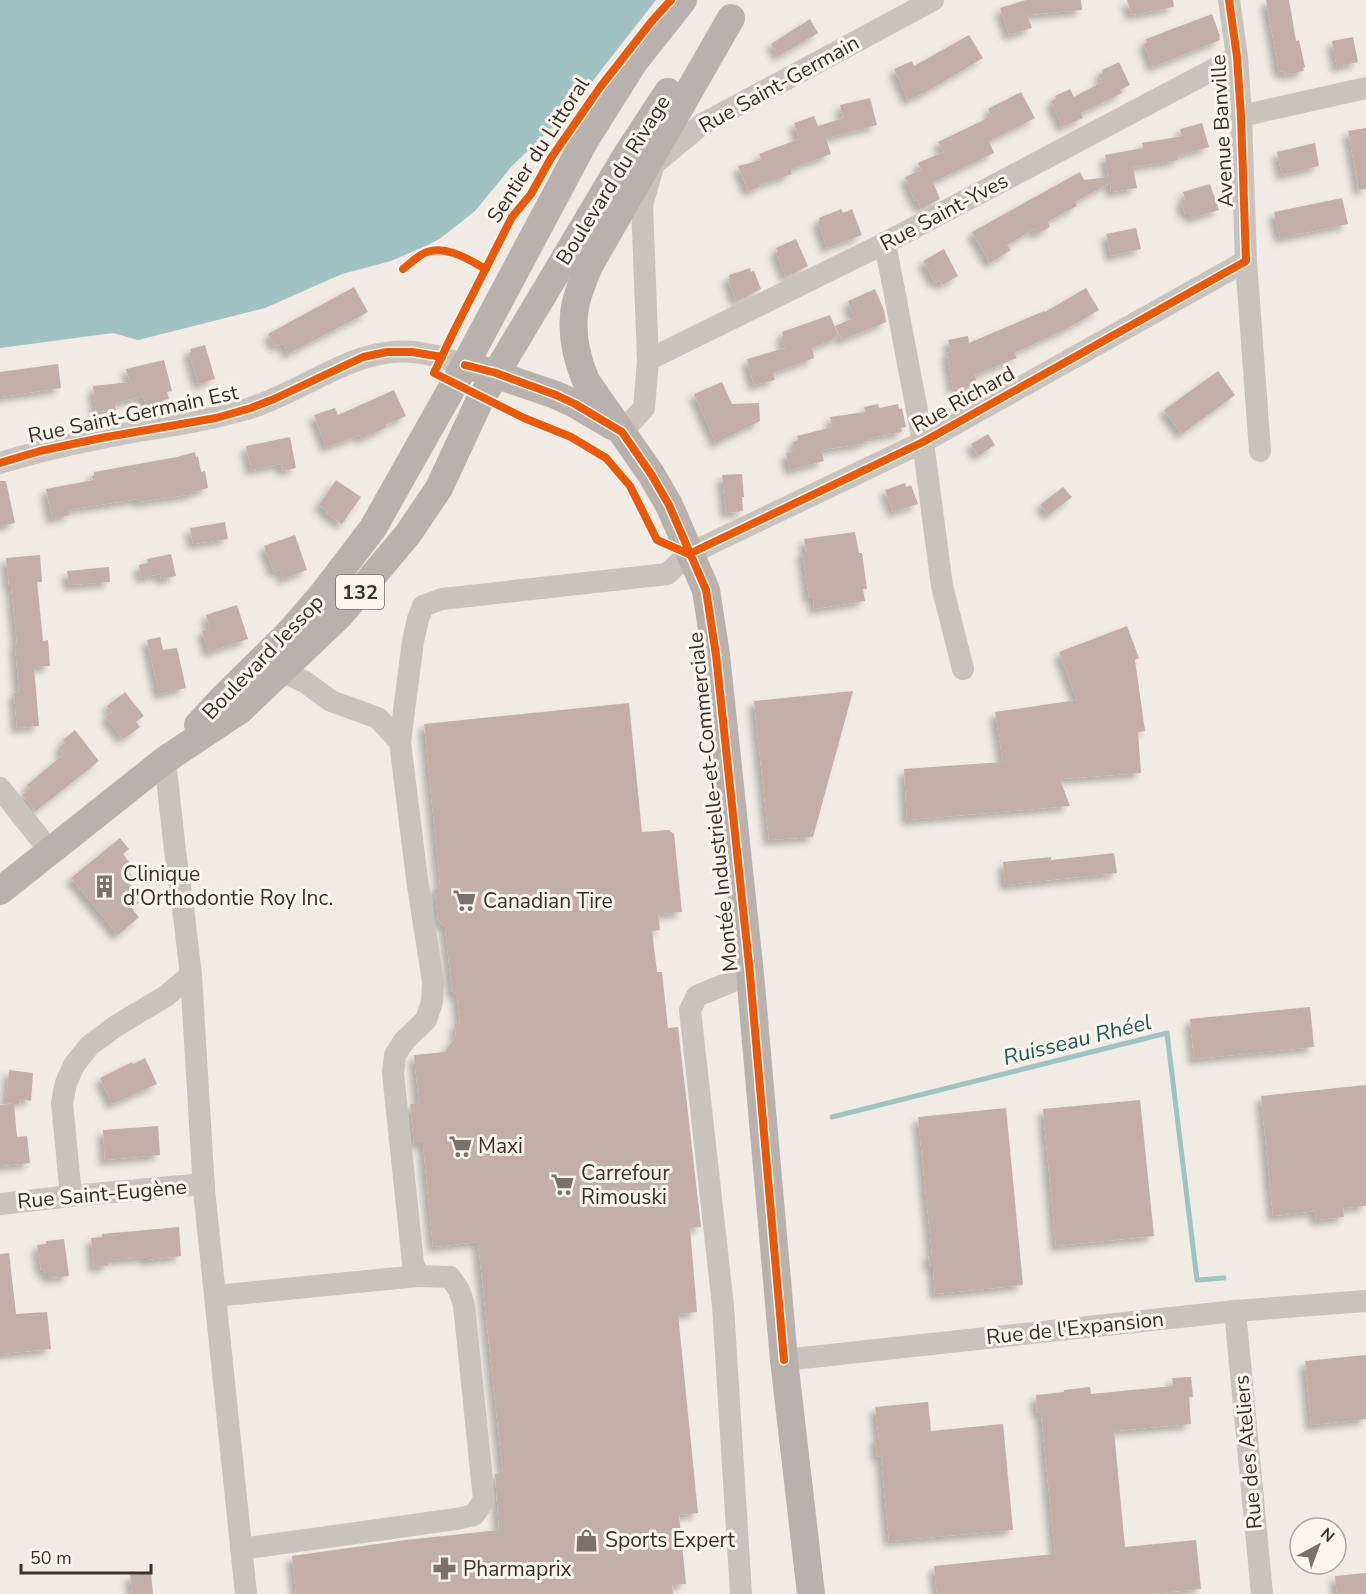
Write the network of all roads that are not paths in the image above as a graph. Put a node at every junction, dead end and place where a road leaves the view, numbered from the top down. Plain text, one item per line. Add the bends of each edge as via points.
1 (683, 0) edge
2 (933, 0) edge
3 (1229, 0) edge
4 (739, 9) edge
5 (1237, 57) junction
6 (1366, 88) edge
7 (1241, 116) junction
8 (885, 243) junction
9 (1246, 261) junction
10 (648, 360) junction
11 (465, 365) junction
12 (496, 373) junction
13 (622, 432) junction
14 (923, 442) junction
15 (1260, 451) dead end
16 (0, 463) edge
17 (689, 554) junction
18 (963, 669) dead end
19 (282, 671) junction
20 (400, 742) junction
21 (165, 760) junction
22 (0, 788) edge
23 (50, 851) junction
24 (0, 891) edge
25 (750, 974) junction
26 (190, 975) junction
27 (204, 1184) junction
28 (71, 1196) junction
29 (0, 1204) edge
30 (418, 1276) junction
31 (215, 1296) junction
32 (1366, 1301) edge
33 (1235, 1311) junction
34 (784, 1360) junction
35 (241, 1549) junction
36 (246, 1594) edge
37 (741, 1594) edge
38 (811, 1594) edge
39 (1262, 1594) edge

1 - 11 main road, Boulevard du Rivage / 132 via 634,62 585,140
2 - 10 street, Rue Saint-Germain via 701,125 654,164 642,205
3 - 5 street, Avenue Banville
4 - 12 main road, Boulevard du Rivage / 132 via 668,92
4 - 13 main road via 589,266 576,304 573,330 579,364 586,381
5 - 7 street, Avenue Banville
5 - 8 street, Rue Saint-Yves
6 - 7 street
7 - 9 street, Avenue Banville
8 - 10 street, Rue Saint-Yves
8 - 14 street
9 - 14 street, Rue Richard
9 - 15 street, Avenue Banville
10 - 13 street, Rue Saint-Germain via 644,408
11 - 12 main road, Montée Industrielle-et-Commerciale
11 - 16 street, Rue Saint-Germain Est via 412,352 363,357 251,408 40,451
11 - 21 main road, Boulevard Jessop / 132 via 373,528 288,634
12 - 13 main road, Montée Industrielle-et-Commerciale via 556,395
12 - 19 main road, Boulevard Jessop / 132 via 439,488 408,534 340,615
13 - 17 main road, Montée Industrielle-et-Commerciale via 664,497
14 - 17 street, Rue Richard
14 - 18 street via 942,586
17 - 20 street, Rue Richard via 667,574 442,599 423,606 413,641
17 - 25 main road, Montée Industrielle-et-Commerciale via 706,590 716,655
19 - 20 street via 331,701 378,718
19 - 21 main road, Boulevard Jessop / 132 via 240,710
20 - 30 street via 433,982 426,1020 395,1055 393,1073 413,1263
21 - 23 main road, Boulevard Jessop / 132
21 - 26 street
22 - 23 street
23 - 24 main road, Boulevard Jessop / 132
25 - 34 main road, Montée Industrielle-et-Commerciale
25 - 37 street via 697,996 690,1010 723,1306
26 - 27 street
26 - 28 street via 166,996 89,1046 74,1065 62,1103
27 - 28 street, Rue Saint-Eugène
27 - 31 street
28 - 29 street, Rue Saint-Eugène
30 - 31 street
30 - 35 street via 450,1277 464,1305 484,1500 474,1515 456,1519
31 - 35 street
32 - 33 street, Rue de l'Expansion
33 - 34 street, Rue de l'Expansion
33 - 39 street, Rue des Ateliers
34 - 38 main road, Montée Industrielle-et-Commerciale
35 - 36 street

